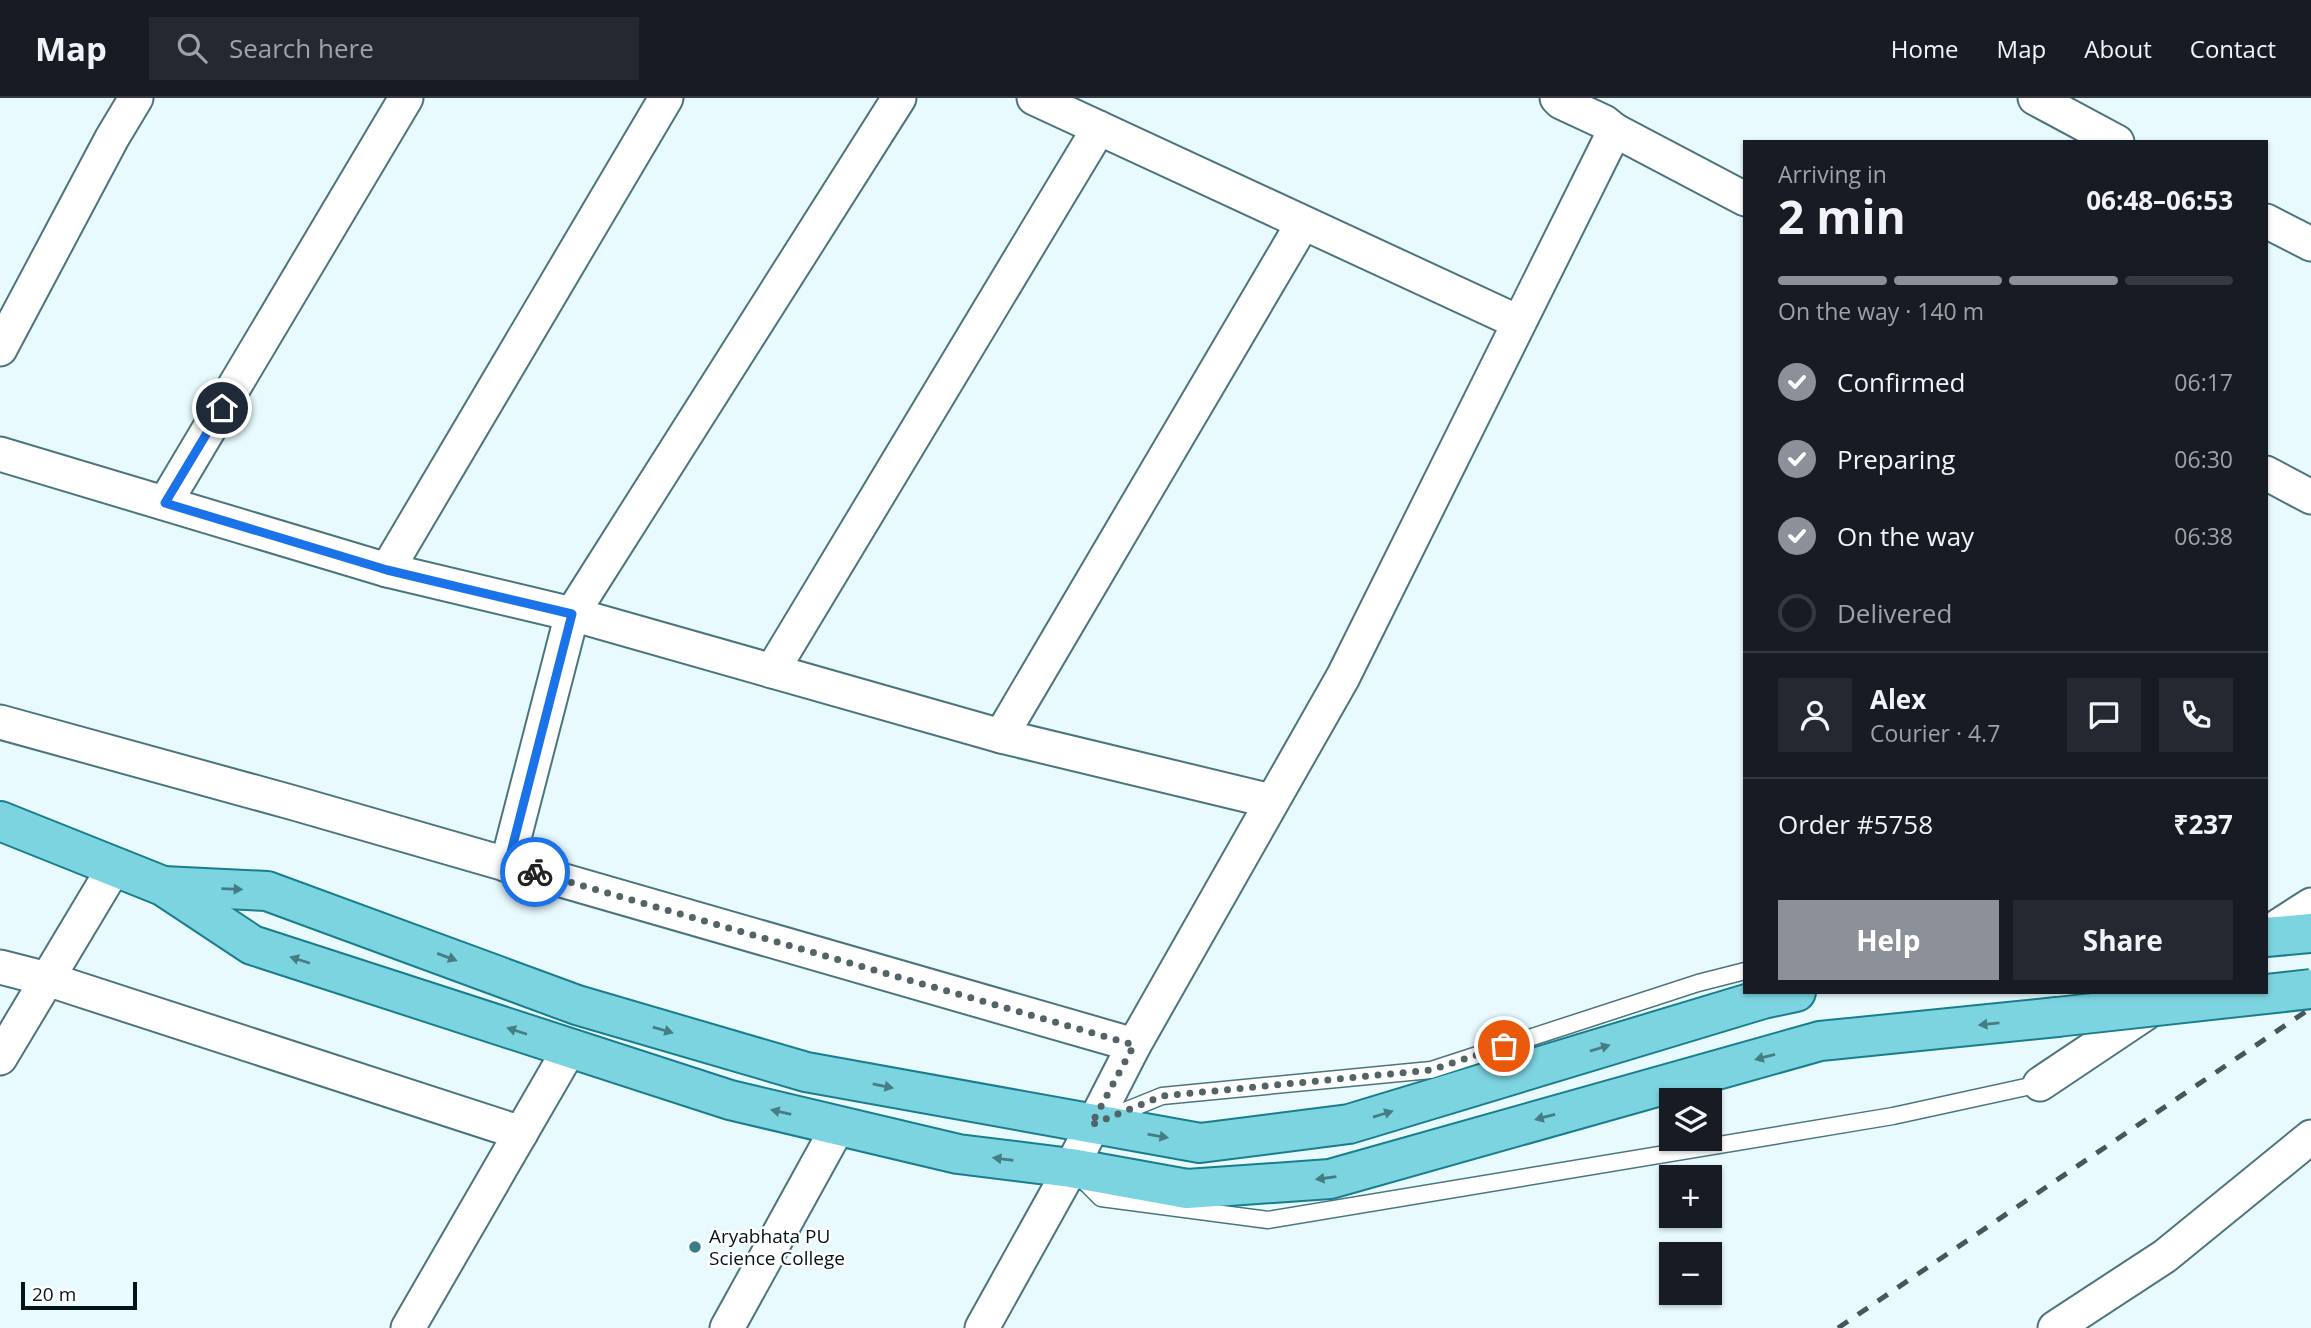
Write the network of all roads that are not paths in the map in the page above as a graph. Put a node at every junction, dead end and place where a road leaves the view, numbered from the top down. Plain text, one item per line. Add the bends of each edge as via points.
1 (136, 98) edge
2 (406, 98) edge
3 (899, 98) edge
4 (1034, 98) edge
5 (1558, 98) edge
6 (2035, 98) edge
7 (660, 100) edge
8 (1098, 128) junction
9 (1614, 130) junction
10 (2113, 140) edge
11 (1743, 198) edge
12 (2268, 222) edge
13 (1303, 223) junction
14 (2311, 244) edge
15 (1518, 323) junction
16 (0, 349) edge
17 (0, 454) edge
18 (2268, 474) edge
19 (2311, 496) edge
20 (165, 503) junction
21 (387, 570) junction
22 (572, 614) junction
23 (772, 671) junction
24 (0, 722) edge
25 (1001, 736) junction
26 (1271, 801) junction
27 (0, 821) edge
28 (508, 864) junction
29 (115, 866) junction
30 (163, 886) junction
31 (2311, 905) edge
32 (2311, 933) edge
33 (2268, 934) edge
34 (2268, 935) edge
35 (0, 967) edge
36 (1743, 971) edge
37 (47, 979) junction
38 (2311, 989) edge
39 (1787, 994) edge
40 (2175, 994) edge
41 (2266, 994) edge
42 (2268, 994) edge
43 (1134, 1045) junction
44 (570, 1048) junction
45 (0, 1058) edge
46 (2040, 1084) joint
47 (839, 1125) junction
48 (1091, 1125) junction
49 (521, 1133) junction
50 (2311, 1137) edge
51 (1071, 1168) junction
52 (408, 1328) edge
53 (726, 1328) edge
54 (982, 1328) edge
55 (2055, 1328) edge

1 - 16 street
2 - 20 street
3 - 22 street
4 - 8 street
5 - 9 street
6 - 10 street
7 - 21 street
8 - 13 street
8 - 23 street
9 - 11 street
9 - 15 street
12 - 14 street
13 - 15 street
13 - 25 street
15 - 26 street via 1343,677
17 - 20 street
18 - 19 street
20 - 21 street
21 - 22 street
22 - 23 street
22 - 28 street
23 - 25 street
24 - 28 street
25 - 26 street
26 - 43 street
27 - 29 main road
28 - 43 street
29 - 30 main road
29 - 37 street
44 -> 30 main road via 252,944
30 -> 48 main road via 267,891 577,1005 806,1072
31 - 33 street
32 - 34 main road
35 - 37 street
36 - 48 lane via 1698,982 1431,1070 1162,1096
37 - 45 street
37 - 49 street
38 -> 42 main road, bridge
48 -> 39 main road via 1199,1143 1349,1124
40 - 46 street
41 -> 51 main road, bridge via 1820,1041 1331,1179 1187,1189
43 - 48 street
47 -> 44 main road via 730,1100
44 - 49 street
46 - 51 lane via 1893,1116 1268,1220 1101,1198
51 -> 47 main road via 958,1154
47 - 53 street
48 - 51 street
49 - 52 street
50 - 55 street via 2165,1255
51 - 54 street

